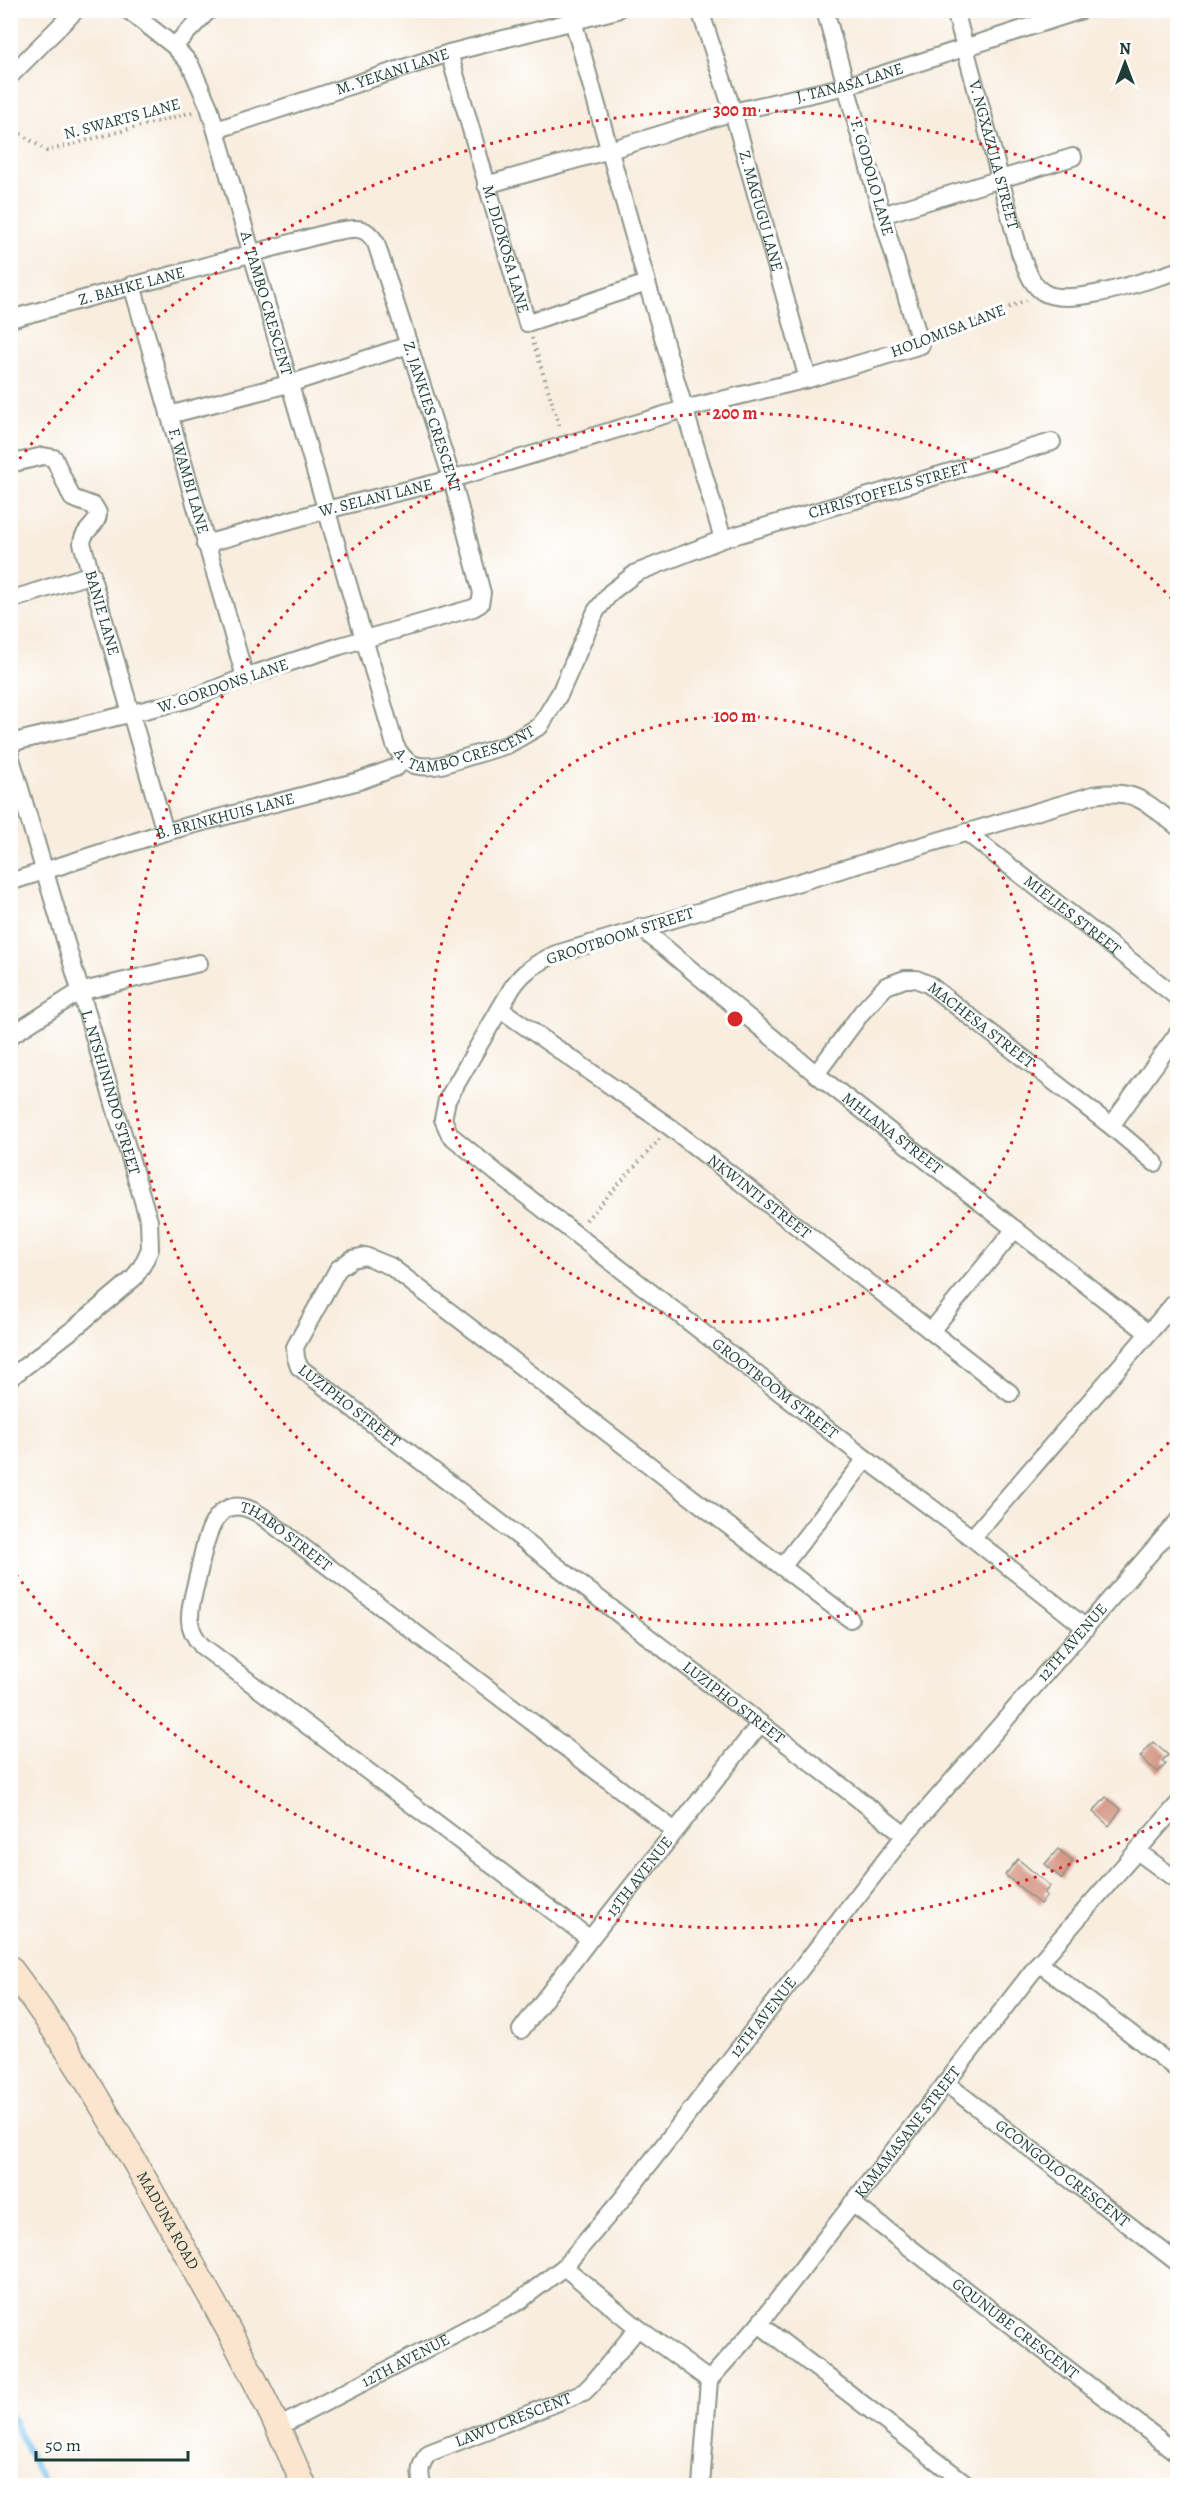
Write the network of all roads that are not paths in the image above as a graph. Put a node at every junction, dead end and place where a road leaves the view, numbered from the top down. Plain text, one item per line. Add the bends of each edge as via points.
1 (76, 10) edge
2 (128, 10) edge
3 (209, 10) edge
4 (617, 10) edge
5 (700, 10) edge
6 (825, 10) edge
7 (955, 10) edge
8 (1082, 10) edge
9 (571, 16) edge
10 (174, 46) junction
11 (965, 49) junction
12 (449, 53) junction
13 (10, 76) edge
14 (846, 86) junction
15 (733, 112) junction
16 (216, 129) junction
17 (610, 150) junction
18 (1073, 157) dead end
19 (1000, 178) junction
20 (486, 185) junction
21 (882, 215) junction
22 (253, 255) junction
23 (1178, 271) edge
24 (647, 283) junction
25 (132, 285) junction
26 (10, 320) edge
27 (409, 345) junction
28 (921, 345) joint
29 (808, 379) junction
30 (292, 383) junction
31 (684, 409) junction
32 (169, 415) junction
33 (1052, 442) dead end
34 (10, 464) edge
35 (452, 479) junction
36 (326, 510) junction
37 (723, 539) junction
38 (205, 544) junction
39 (92, 574) junction
40 (10, 600) edge
41 (364, 639) junction
42 (245, 677) junction
43 (130, 714) junction
44 (10, 743) edge
45 (10, 755) edge
46 (403, 759) junction
47 (1178, 827) edge
48 (165, 832) junction
49 (966, 832) junction
50 (45, 872) junction
51 (10, 882) edge
52 (640, 927) junction
53 (199, 963) dead end
54 (79, 992) junction
55 (1178, 998) edge
56 (500, 1009) junction
57 (1178, 1033) edge
58 (10, 1036) edge
59 (816, 1074) junction
60 (1111, 1126) junction
61 (1155, 1163) dead end
62 (1015, 1229) junction
63 (1178, 1299) edge
64 (931, 1331) junction
65 (1148, 1333) junction
66 (10, 1378) edge
67 (1010, 1393) dead end
68 (866, 1459) junction
69 (1178, 1521) edge
70 (972, 1538) junction
71 (782, 1567) junction
72 (850, 1619) dead end
73 (1086, 1628) junction
74 (760, 1724) junction
75 (1178, 1804) edge
76 (675, 1831) junction
77 (904, 1835) junction
78 (1137, 1851) junction
79 (1178, 1881) edge
80 (590, 1939) junction
81 (1039, 1963) junction
82 (10, 1968) edge
83 (521, 2030) dead end
84 (1178, 2070) edge
85 (947, 2085) junction
86 (852, 2203) junction
87 (1178, 2263) edge
88 (564, 2266) junction
89 (759, 2324) junction
90 (638, 2328) junction
91 (709, 2380) junction
92 (278, 2427) junction
93 (1178, 2454) edge
94 (304, 2486) edge
95 (423, 2486) edge
96 (701, 2486) edge
97 (969, 2486) edge

1 - 13 street
2 - 10 street, A. TAMBO CRESCENT
3 - 10 street
4 - 9 street, M. YEKANI LANE
5 - 15 street, Z. MAGUGU LANE
6 - 14 street, F. GODOLO LANE
7 - 11 street, V. NGXAZULA STREET
8 - 11 street, J. TANASA LANE
9 - 12 street, M. YEKANI LANE
9 - 17 street
10 - 16 street, A. TAMBO CRESCENT via 190,64
11 - 14 street, J. TANASA LANE
11 - 19 street, V. NGXAZULA STREET
12 - 16 street, M. YEKANI LANE
12 - 20 street, M. DLOKOSA LANE
14 - 15 street, J. TANASA LANE
14 - 21 street, F. GODOLO LANE
15 - 17 street, J. TANASA LANE
15 - 29 street, Z. MAGUGU LANE
16 - 22 street, A. TAMBO CRESCENT
17 - 20 street, J. TANASA LANE
17 - 24 street
18 - 19 street
19 - 21 street
19 - 23 street, V. NGXAZULA STREET via 1020,253 1030,278 1044,293 1069,298 1088,296
20 - 24 street, M. DLOKOSA LANE via 527,323
21 - 28 street, F. GODOLO LANE
22 - 25 street, Z. BAHKE LANE
22 - 27 street, Z. JANKIES CRESCENT via 332,232 363,229 370,233
22 - 30 street, A. TAMBO CRESCENT
24 - 31 street
25 - 26 street, Z. BAHKE LANE
25 - 32 street, F. WAMBI LANE
27 - 30 street
27 - 35 street, Z. JANKIES CRESCENT
28 - 29 street, HOLOMISA LANE
29 - 31 street, HOLOMISA LANE
30 - 32 street
30 - 36 street, A. TAMBO CRESCENT
31 - 35 street, W. SELANI LANE
31 - 37 street
32 - 38 street, F. WAMBI LANE
33 - 37 street, CHRISTOFFELS STREET
34 - 39 street, BANIE LANE via 43,456 54,458 72,498 97,509 99,517 82,538
35 - 36 street, W. SELANI LANE
35 - 41 street, Z. JANKIES CRESCENT via 482,594 480,604
36 - 38 street, W. SELANI LANE
36 - 41 street, A. TAMBO CRESCENT
37 - 46 street, A. TAMBO CRESCENT via 644,570 611,592 596,611 540,726 518,740 441,765 418,765
38 - 42 street, F. WAMBI LANE
39 - 40 street
39 - 43 street, BANIE LANE
41 - 42 street, W. GORDONS LANE
41 - 46 street, A. TAMBO CRESCENT via 395,745
42 - 43 street, W. GORDONS LANE via 190,699
43 - 44 street, W. GORDONS LANE
43 - 48 street, BANIE LANE
45 - 50 street, L. NTSHININDO STREET
46 - 48 street, B. BRINKHUIS LANE via 397,767 366,778
47 - 49 street, GROOTBOOM STREET via 1133,795 1112,792
48 - 50 street, B. BRINKHUIS LANE
49 - 52 street, GROOTBOOM STREET
49 - 55 street, MIELIES STREET
50 - 51 street, B. BRINKHUIS LANE
50 - 54 street, L. NTSHININDO STREET
52 - 56 street, GROOTBOOM STREET via 534,964 520,975
52 - 59 street, MHLANA STREET
53 - 54 street
54 - 58 street
54 - 66 street, L. NTSHININDO STREET via 149,1221 150,1249 134,1278
56 - 64 street, NKWINTI STREET via 670,1127
56 - 68 street, GROOTBOOM STREET via 443,1110 444,1126 450,1135
57 - 60 street
59 - 60 street, MACHESA STREET via 886,986 916,979 928,984
59 - 62 street, MHLANA STREET
60 - 61 street, MACHESA STREET
62 - 64 street
62 - 65 street, MHLANA STREET
63 - 65 street
64 - 67 street, NKWINTI STREET
65 - 70 street
68 - 70 street, GROOTBOOM STREET
68 - 71 street
69 - 73 street, 12TH AVENUE
70 - 73 street, GROOTBOOM STREET
71 - 72 street, LUZIPHO STREET
71 - 74 street, LUZIPHO STREET via 420,1288 375,1258 359,1257 338,1269 298,1340 295,1352 299,1367
73 - 77 street, 12TH AVENUE
74 - 76 street, 13TH AVENUE
74 - 77 street, LUZIPHO STREET
75 - 78 street, KAMAMASANE STREET
76 - 80 street, 13TH AVENUE
76 - 80 street, THABO STREET via 262,1516 234,1508 215,1518 207,1535 189,1618 202,1646
77 - 88 street, 12TH AVENUE via 622,2199
78 - 79 street
78 - 81 street, KAMAMASANE STREET
80 - 83 street, 13TH AVENUE
81 - 84 street
81 - 85 street, KAMAMASANE STREET
82 - 92 street, MADUNA ROAD via 43,2012 110,2118
85 - 86 street, KAMAMASANE STREET
85 - 87 street, GCONGOLO CRESCENT
86 - 89 street, KAMAMASANE STREET
86 - 93 street, GQUNUBE CRESCENT
88 - 90 street
88 - 92 street, 12TH AVENUE via 518,2302
89 - 91 street, KAMAMASANE STREET
89 - 97 street
90 - 91 street
90 - 95 street, LAWU CRESCENT via 584,2392 429,2453 421,2465
91 - 96 street
92 - 94 street, MADUNA ROAD

